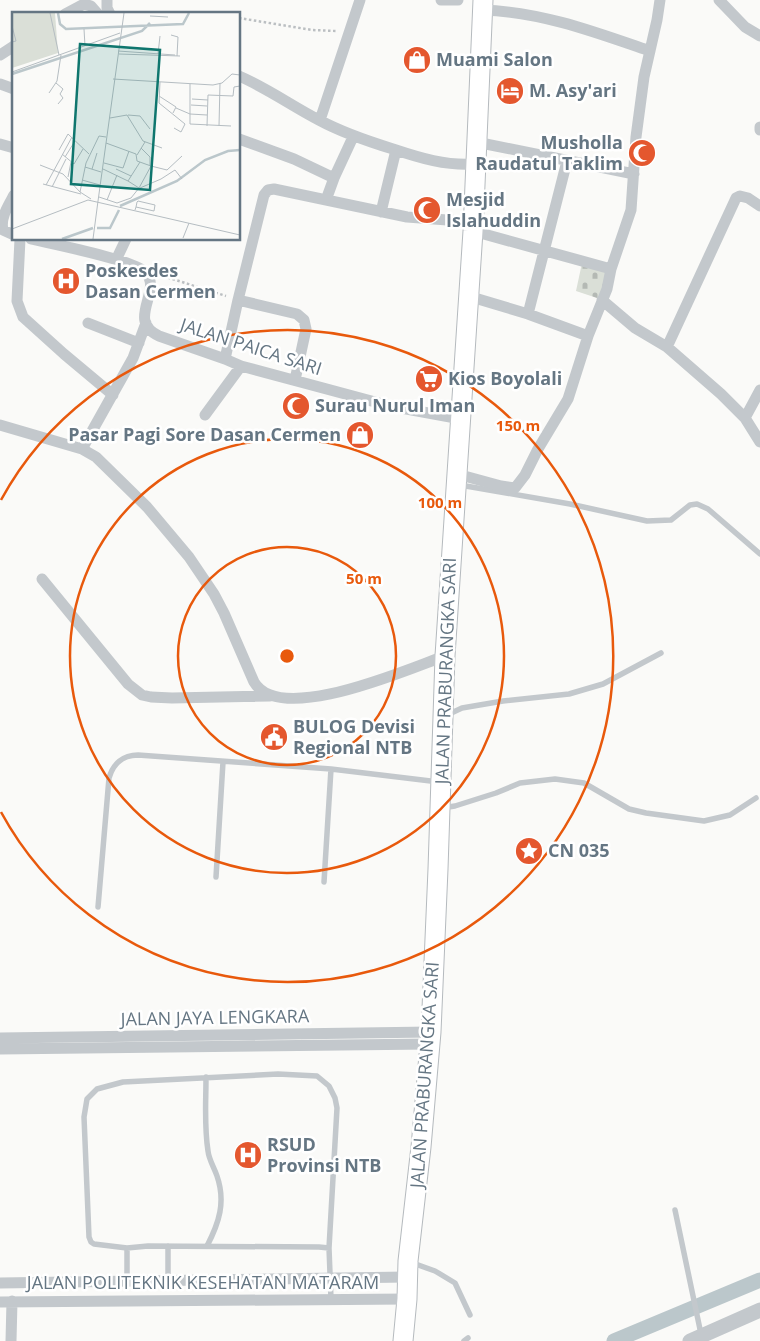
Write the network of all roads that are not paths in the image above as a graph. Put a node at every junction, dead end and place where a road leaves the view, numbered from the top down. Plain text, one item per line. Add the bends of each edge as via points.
1 (360, 0) edge
2 (441, 0) edge
3 (458, 0) edge
4 (660, 0) edge
5 (719, 0) edge
6 (483, 5) edge
7 (105, 10) edge
8 (69, 12) edge
9 (760, 36) edge
10 (12, 47) edge
11 (650, 51) junction
12 (0, 55) edge
13 (240, 76) edge
14 (0, 84) edge
15 (12, 88) edge
16 (320, 120) junction
17 (353, 137) junction
18 (240, 139) edge
19 (476, 142) junction
20 (396, 150) junction
21 (567, 161) junction
22 (475, 164) junction
23 (634, 174) junction
24 (334, 178) junction
25 (12, 199) edge
26 (326, 200) junction
27 (760, 206) edge
28 (381, 212) junction
29 (473, 227) junction
30 (9, 232) edge
31 (35, 240) edge
32 (126, 240) edge
33 (544, 252) junction
34 (116, 260) junction
35 (611, 269) junction
36 (468, 296) junction
37 (238, 300) junction
38 (602, 300) junction
39 (528, 314) junction
40 (88, 323) dead end
41 (146, 323) junction
42 (588, 336) junction
43 (139, 343) junction
44 (667, 348) junction
45 (225, 359) junction
46 (240, 366) junction
47 (295, 380) junction
48 (760, 390) edge
49 (113, 395) junction
50 (205, 415) dead end
51 (746, 418) junction
52 (461, 419) junction
53 (0, 425) edge
54 (760, 442) edge
55 (82, 449) junction
56 (456, 479) junction
57 (760, 554) edge
58 (42, 580) dead end
59 (661, 653) dead end
60 (445, 656) junction
61 (270, 696) junction
62 (443, 716) junction
63 (223, 762) junction
64 (331, 769) junction
65 (441, 783) junction
66 (756, 798) dead end
67 (440, 808) junction
68 (216, 877) dead end
69 (324, 882) dead end
70 (98, 907) dead end
71 (0, 1038) edge
72 (430, 1038) junction
73 (0, 1049) edge
74 (206, 1077) junction
75 (675, 1210) dead end
76 (168, 1246) junction
77 (207, 1246) junction
78 (127, 1248) junction
79 (329, 1248) junction
80 (408, 1269) junction
81 (331, 1278) junction
82 (168, 1281) junction
83 (188, 1281) junction
84 (127, 1282) junction
85 (0, 1283) edge
86 (331, 1299) junction
87 (407, 1299) junction
88 (189, 1300) junction
89 (6, 1301) edge
90 (760, 1310) edge
91 (470, 1315) dead end
92 (704, 1334) edge
93 (11, 1341) edge
94 (403, 1341) edge

1 - 16 street
2 - 3 street
4 - 11 street
5 - 9 street via 745,27
6 - 11 street via 541,16
6 - 19 main road, JALAN PRABURANGKA SARI
7 - 8 street via 84,4
10 - 12 street
11 - 23 street via 639,115
13 - 16 street
14 - 15 street
16 - 17 street
17 - 20 street
17 - 24 street
18 - 24 street via 278,152
19 - 21 street
19 - 22 main road, JALAN PRABURANGKA SARI
20 - 22 street via 441,163
20 - 28 street
21 - 23 street
21 - 33 street
22 - 29 main road, JALAN PRABURANGKA SARI
23 - 35 street via 631,210
24 - 26 street
25 - 30 street via 2,219
26 - 28 street
26 - 37 street via 274,189 264,194
27 - 44 street via 748,198 736,198
28 - 29 street
29 - 33 street
29 - 36 main road, JALAN PRABURANGKA SARI
30 - 49 street via 17,301 24,316
31 - 34 street
32 - 34 street
33 - 35 street
33 - 39 street
34 - 41 street via 144,270 149,276 151,285 144,313
35 - 38 street
36 - 39 street
36 - 52 main road, JALAN PRABURANGKA SARI
37 - 45 street
37 - 47 street via 297,314 304,320 306,328
38 - 42 street
38 - 44 street via 635,328
39 - 42 street
40 - 43 street
41 - 43 street
41 - 45 street, JALAN PAICA SARI via 159,336
42 - 56 street via 568,399 518,485 515,488
43 - 49 street
44 - 51 street
45 - 46 street, JALAN PAICA SARI
46 - 47 street, JALAN PAICA SARI
46 - 50 street
47 - 52 street, JALAN PAICA SARI via 390,406
48 - 51 street
49 - 55 street
51 - 54 street
52 - 56 main road, JALAN PRABURANGKA SARI
53 - 55 street
55 - 61 street via 96,457 147,507 189,557 224,613 256,686
56 - 57 lane via 647,521 671,520 690,505 697,504 708,509
56 - 60 main road, JALAN PRABURANGKA SARI
58 - 61 street via 128,684 142,695 172,698
59 - 62 lane via 603,684 569,694 462,708
60 - 61 street via 342,692 314,697
60 - 62 main road, JALAN PRABURANGKA SARI
62 - 65 main road, JALAN PRABURANGKA SARI
63 - 64 lane
63 - 68 lane
63 - 70 lane via 134,755 114,766 109,778
64 - 65 lane
64 - 69 lane
65 - 67 main road, JALAN PRABURANGKA SARI
66 - 67 lane via 730,815 704,821 629,809 584,782 555,778 520,783 455,806
67 - 72 main road, JALAN PRABURANGKA SARI
71 - 72 street, JALAN JAYA LENGKARA
72 - 73 street, JALAN JAYA LENGKARA
72 - 80 main road, JALAN PRABURANGKA SARI
74 - 77 lane via 205,1131 208,1153 220,1190 221,1212
74 - 78 lane via 124,1082 97,1088 87,1099 84,1117 89,1237 94,1244
74 - 79 lane via 317,1076 328,1086 336,1108
75 - 92 lane via 693,1298
76 - 77 lane
76 - 78 lane
76 - 82 lane
77 - 79 lane
78 - 84 lane
79 - 81 lane
80 - 81 street
80 - 87 main road, JALAN PRABURANGKA SARI
80 - 91 lane via 435,1271 455,1283
81 - 83 street
81 - 86 lane
82 - 83 street
82 - 84 street
83 - 88 street
84 - 85 street
86 - 87 street, JALAN POLITEKNIK KESEHATAN MATARAM
86 - 88 street, JALAN POLITEKNIK KESEHATAN MATARAM
87 - 94 main road, JALAN PRABURANGKA SARI
88 - 89 street, JALAN POLITEKNIK KESEHATAN MATARAM
89 - 93 street
90 - 92 street

